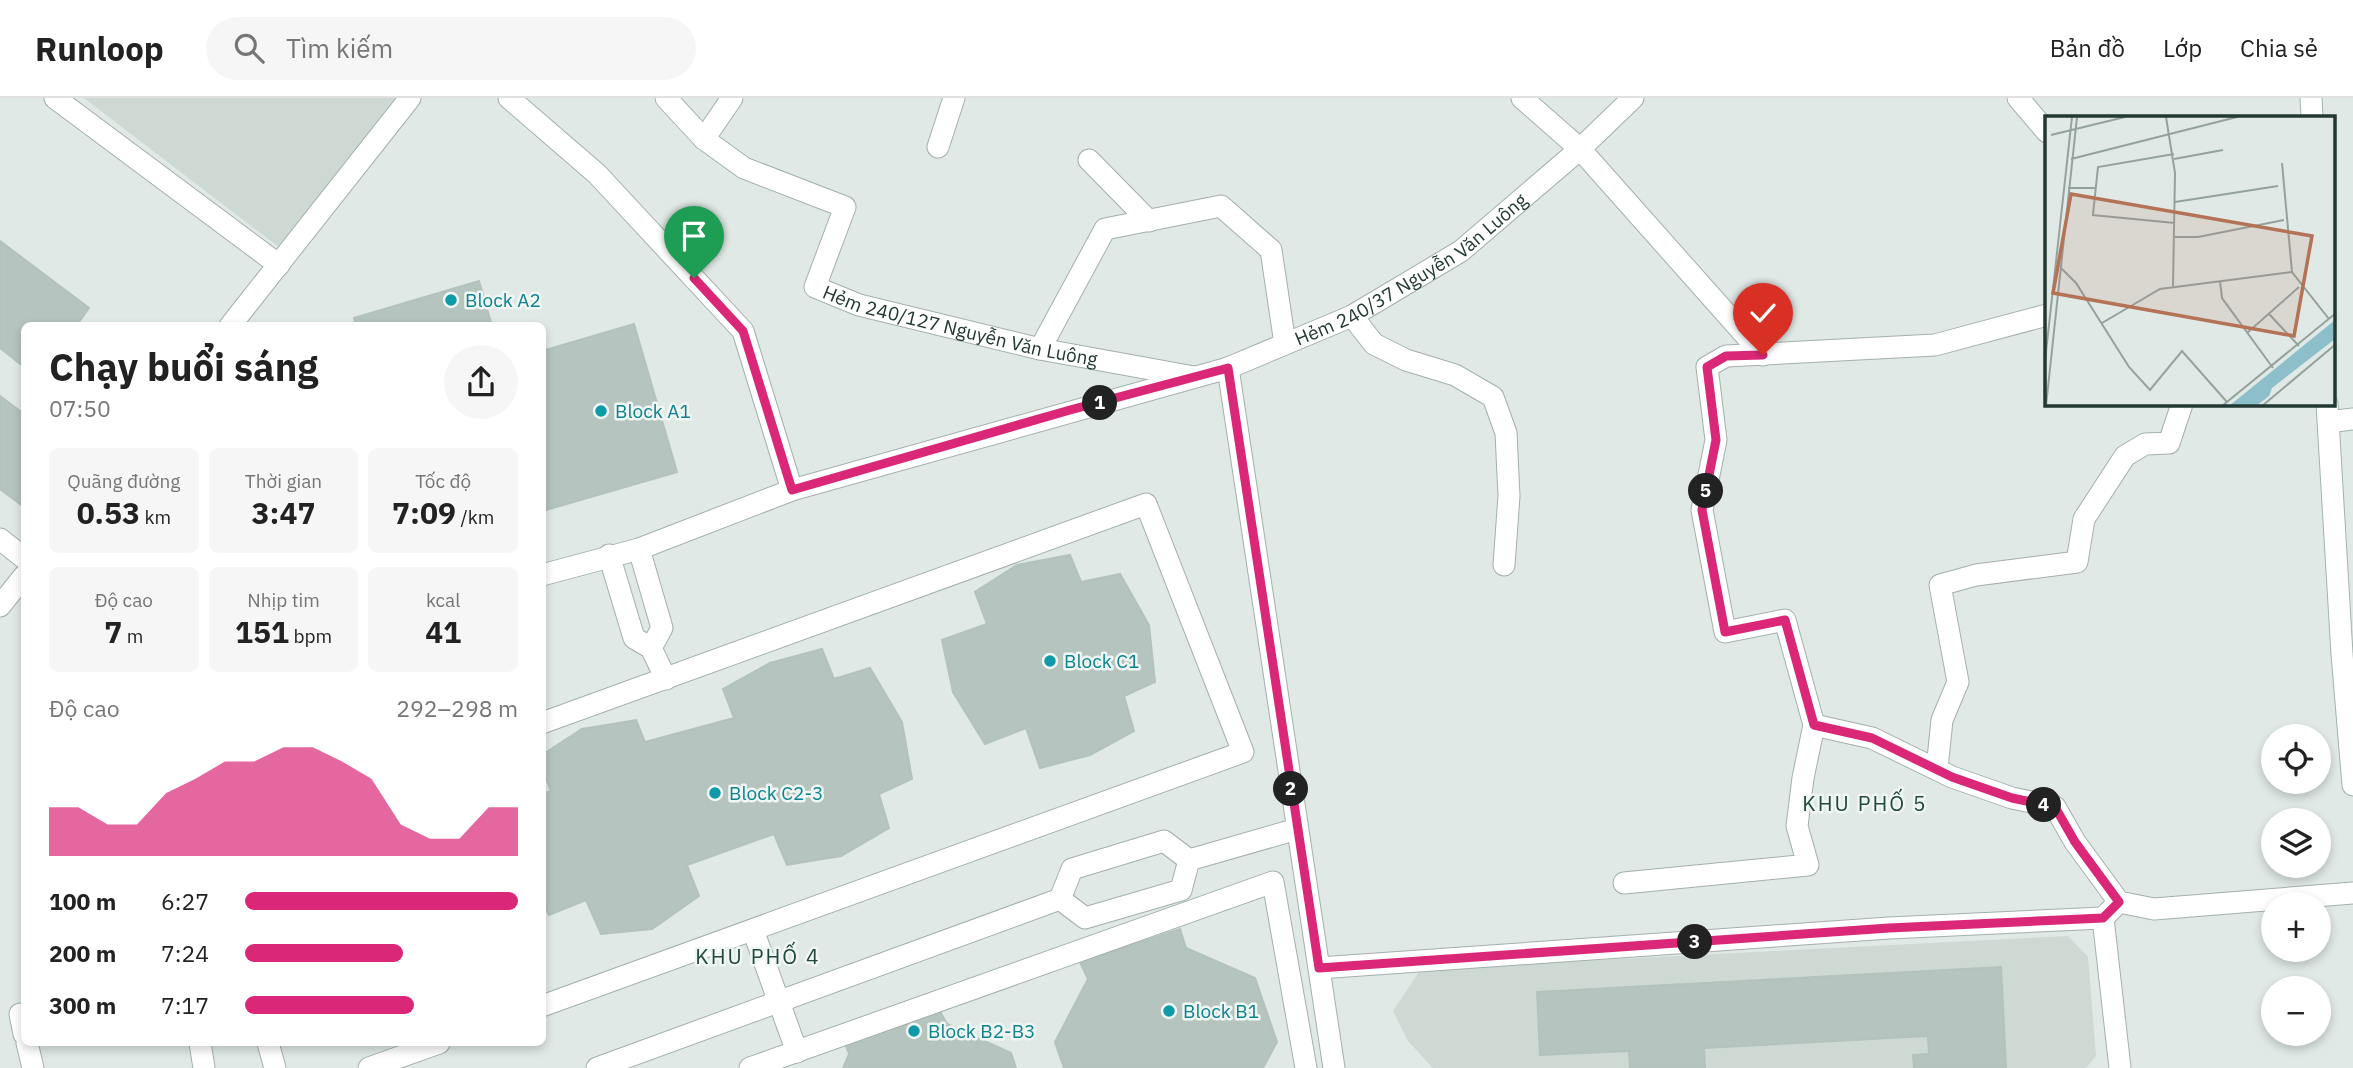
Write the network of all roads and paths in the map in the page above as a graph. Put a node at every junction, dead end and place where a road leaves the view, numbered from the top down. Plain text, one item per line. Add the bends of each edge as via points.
1 (55, 98) edge
2 (410, 98) edge
3 (509, 98) edge
4 (666, 98) edge
5 (732, 98) edge
6 (954, 98) edge
7 (1522, 98) edge
8 (1633, 98) edge
9 (2018, 98) edge
10 (2311, 98) edge
11 (2312, 116) edge
12 (2045, 130) edge
13 (704, 139) junction
14 (938, 147) dead end
15 (1580, 149) junction
16 (1089, 160) dead end
17 (1149, 221) junction
18 (279, 265) junction
19 (1352, 316) junction
20 (2045, 316) edge
21 (233, 322) edge
22 (1285, 344) junction
23 (1040, 349) junction
24 (1763, 355) junction
25 (1228, 368) junction
26 (1194, 377) junction
27 (2181, 406) edge
28 (2328, 413) edge
29 (2353, 419) edge
30 (792, 490) junction
31 (0, 539) edge
32 (639, 549) junction
33 (609, 555) junction
34 (21, 556) edge
35 (1504, 565) dead end
36 (546, 574) edge
37 (21, 580) edge
38 (0, 607) edge
39 (651, 648) junction
40 (2348, 653) edge
41 (666, 679) junction
42 (546, 722) edge
43 (1814, 725) junction
44 (1937, 769) junction
45 (2353, 785) edge
46 (1297, 829) junction
47 (1189, 860) junction
48 (1624, 883) dead end
49 (2353, 893) edge
50 (1060, 899) junction
51 (2119, 902) junction
52 (2103, 918) junction
53 (753, 930) junction
54 (1319, 968) junction
55 (779, 1002) junction
56 (546, 1005) edge
57 (28, 1046) edge
58 (201, 1046) edge
59 (269, 1046) edge
60 (431, 1046) edge
61 (797, 1052) junction
62 (33, 1068) edge
63 (204, 1068) edge
64 (275, 1068) edge
65 (369, 1068) edge
66 (597, 1068) edge
67 (750, 1068) edge
68 (1306, 1068) edge
69 (1334, 1068) edge
70 (2120, 1068) edge

1 - 18 street
2 - 18 street
3 - 30 street via 597,174 743,331
4 - 13 street, Hẻm 240/127 Nguyễn Văn Luông
5 - 13 street
6 - 14 street
7 - 15 street
8 - 15 street, Hẻm 240/37 Nguyễn Văn Luông
9 - 12 street
10 - 11 street
13 - 23 street, Hẻm 240/127 Nguyễn Văn Luông via 744,168 845,207 815,288 859,305
15 - 19 street, Hẻm 240/37 Nguyễn Văn Luông via 1461,251
15 - 24 street
16 - 17 street
17 - 22 street via 1221,206 1271,250
17 - 23 street via 1105,229
18 - 21 street
19 - 22 street, Hẻm 240/37 Nguyễn Văn Luông
19 - 35 street via 1374,344 1406,360 1455,374 1493,397 1506,433 1509,496
20 - 24 street via 1935,345
22 - 25 street, Hẻm 240/37 Nguyễn Văn Luông
23 - 26 street, Hẻm 240/127 Nguyễn Văn Luông
24 - 43 street via 1726,356 1707,367 1716,440 1702,510 1725,632 1785,620
25 - 26 street, Hẻm 240/127 Nguyễn Văn Luông
25 - 46 street
26 - 30 street, Hẻm 240/127 Nguyễn Văn Luông
27 - 44 street via 2169,443 2145,444 2125,456 2084,519 2077,562 1976,575 1940,585 1958,682 1942,720
28 - 29 street
28 - 40 street
30 - 32 street, Hẻm 240/127 Nguyễn Văn Luông
31 - 34 street
32 - 33 street, Hẻm 240/127 Nguyễn Văn Luông
32 - 39 street via 662,628
33 - 36 street, Hẻm 240/127 Nguyễn Văn Luông
33 - 39 street via 634,638
37 - 38 street
39 - 41 street
40 - 45 street
41 - 42 street
41 - 53 street via 1146,504 1243,752
43 - 44 street via 1872,738
43 - 48 street via 1797,826 1808,865
44 - 51 street via 2012,798 2055,807
46 - 47 street
46 - 54 street
47 - 50 street via 1164,841 1072,869
47 - 50 street via 1181,890 1086,918
49 - 51 street via 2154,909
50 - 55 street
51 - 52 street
52 - 54 street via 1875,929
52 - 70 street
53 - 55 street
53 - 56 street
54 - 69 street
55 - 61 street
55 - 66 street
57 - 62 street
58 - 63 street
59 - 64 street
60 - 65 street
61 - 67 street
61 - 68 street via 1273,882

